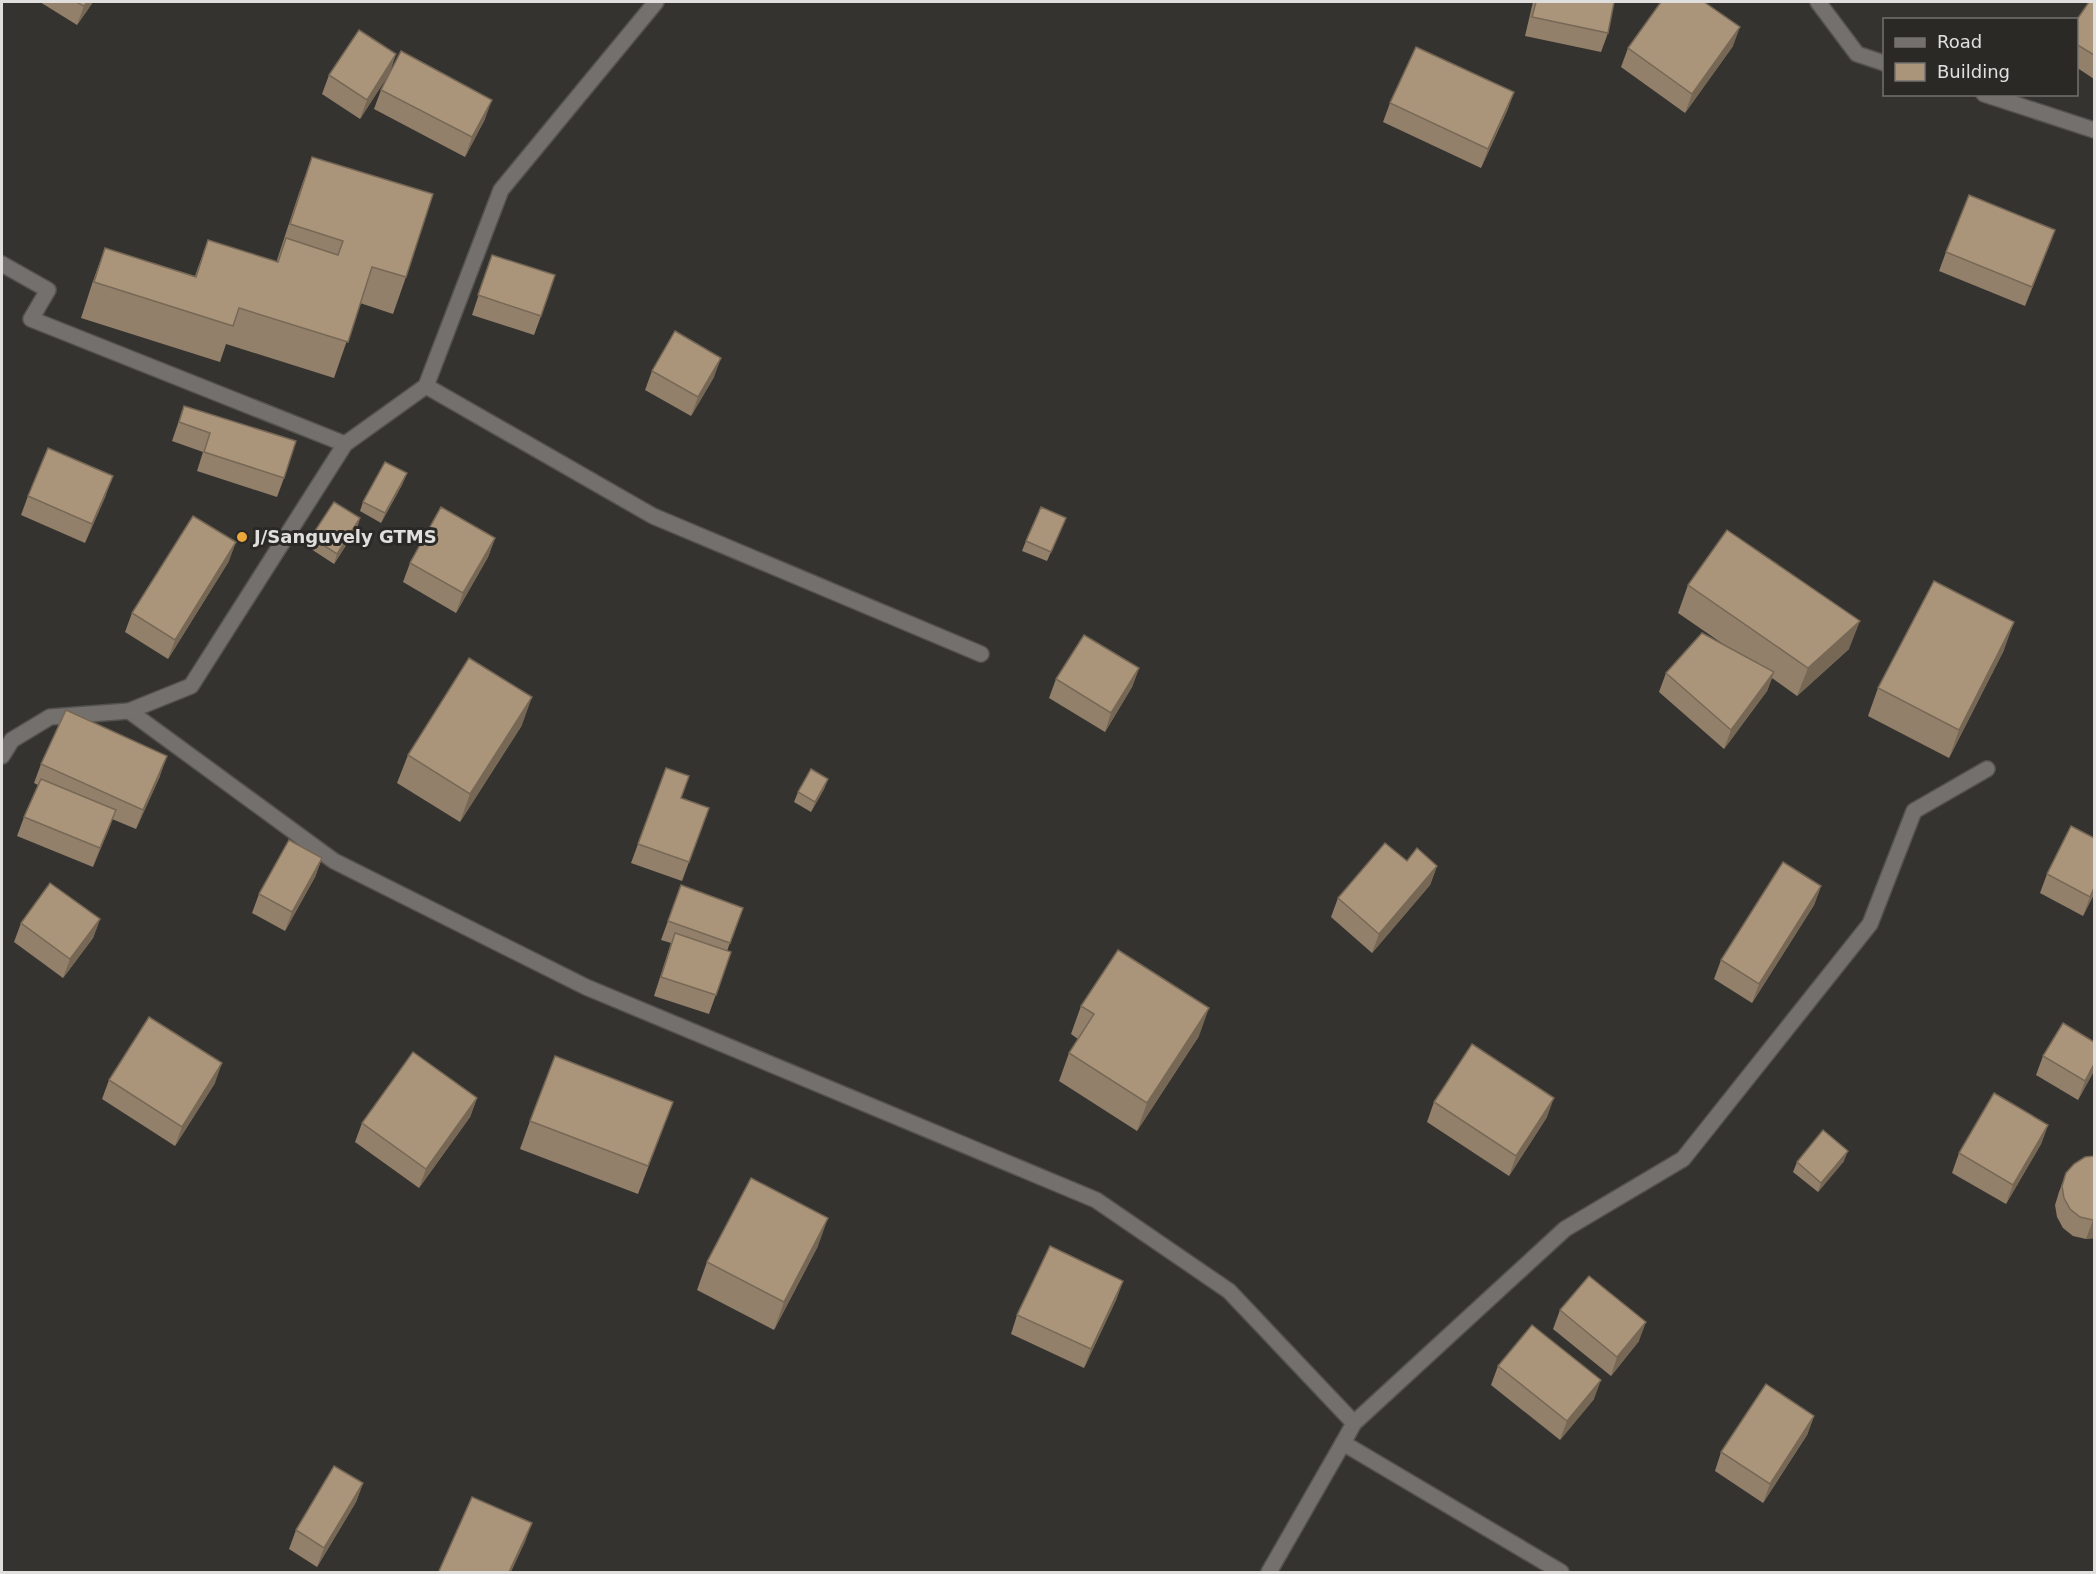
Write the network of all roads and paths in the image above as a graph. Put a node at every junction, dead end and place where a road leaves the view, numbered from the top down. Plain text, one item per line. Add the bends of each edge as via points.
1 (656, 2) edge
2 (1818, 2) edge
3 (1883, 63) edge
4 (1990, 96) edge
5 (2094, 130) edge
6 (2, 264) edge
7 (426, 386) junction
8 (345, 444) junction
9 (981, 654) dead end
10 (129, 711) junction
11 (2, 756) edge
12 (1987, 769) dead end
13 (1354, 1423) junction
14 (1343, 1443) junction
15 (1269, 1572) edge
16 (1561, 1572) edge

1 - 7 street via 501,190
2 - 3 street via 1857,54
4 - 5 street
6 - 8 street via 48,290 31,319
7 - 8 street
7 - 9 street via 653,516
8 - 10 street via 191,686
10 - 11 street via 50,717 12,740
10 - 13 street via 334,861 586,987 1096,1200 1229,1291
12 - 13 street via 1914,811 1870,924 1683,1159 1565,1228
13 - 14 street
14 - 15 street
14 - 16 street

